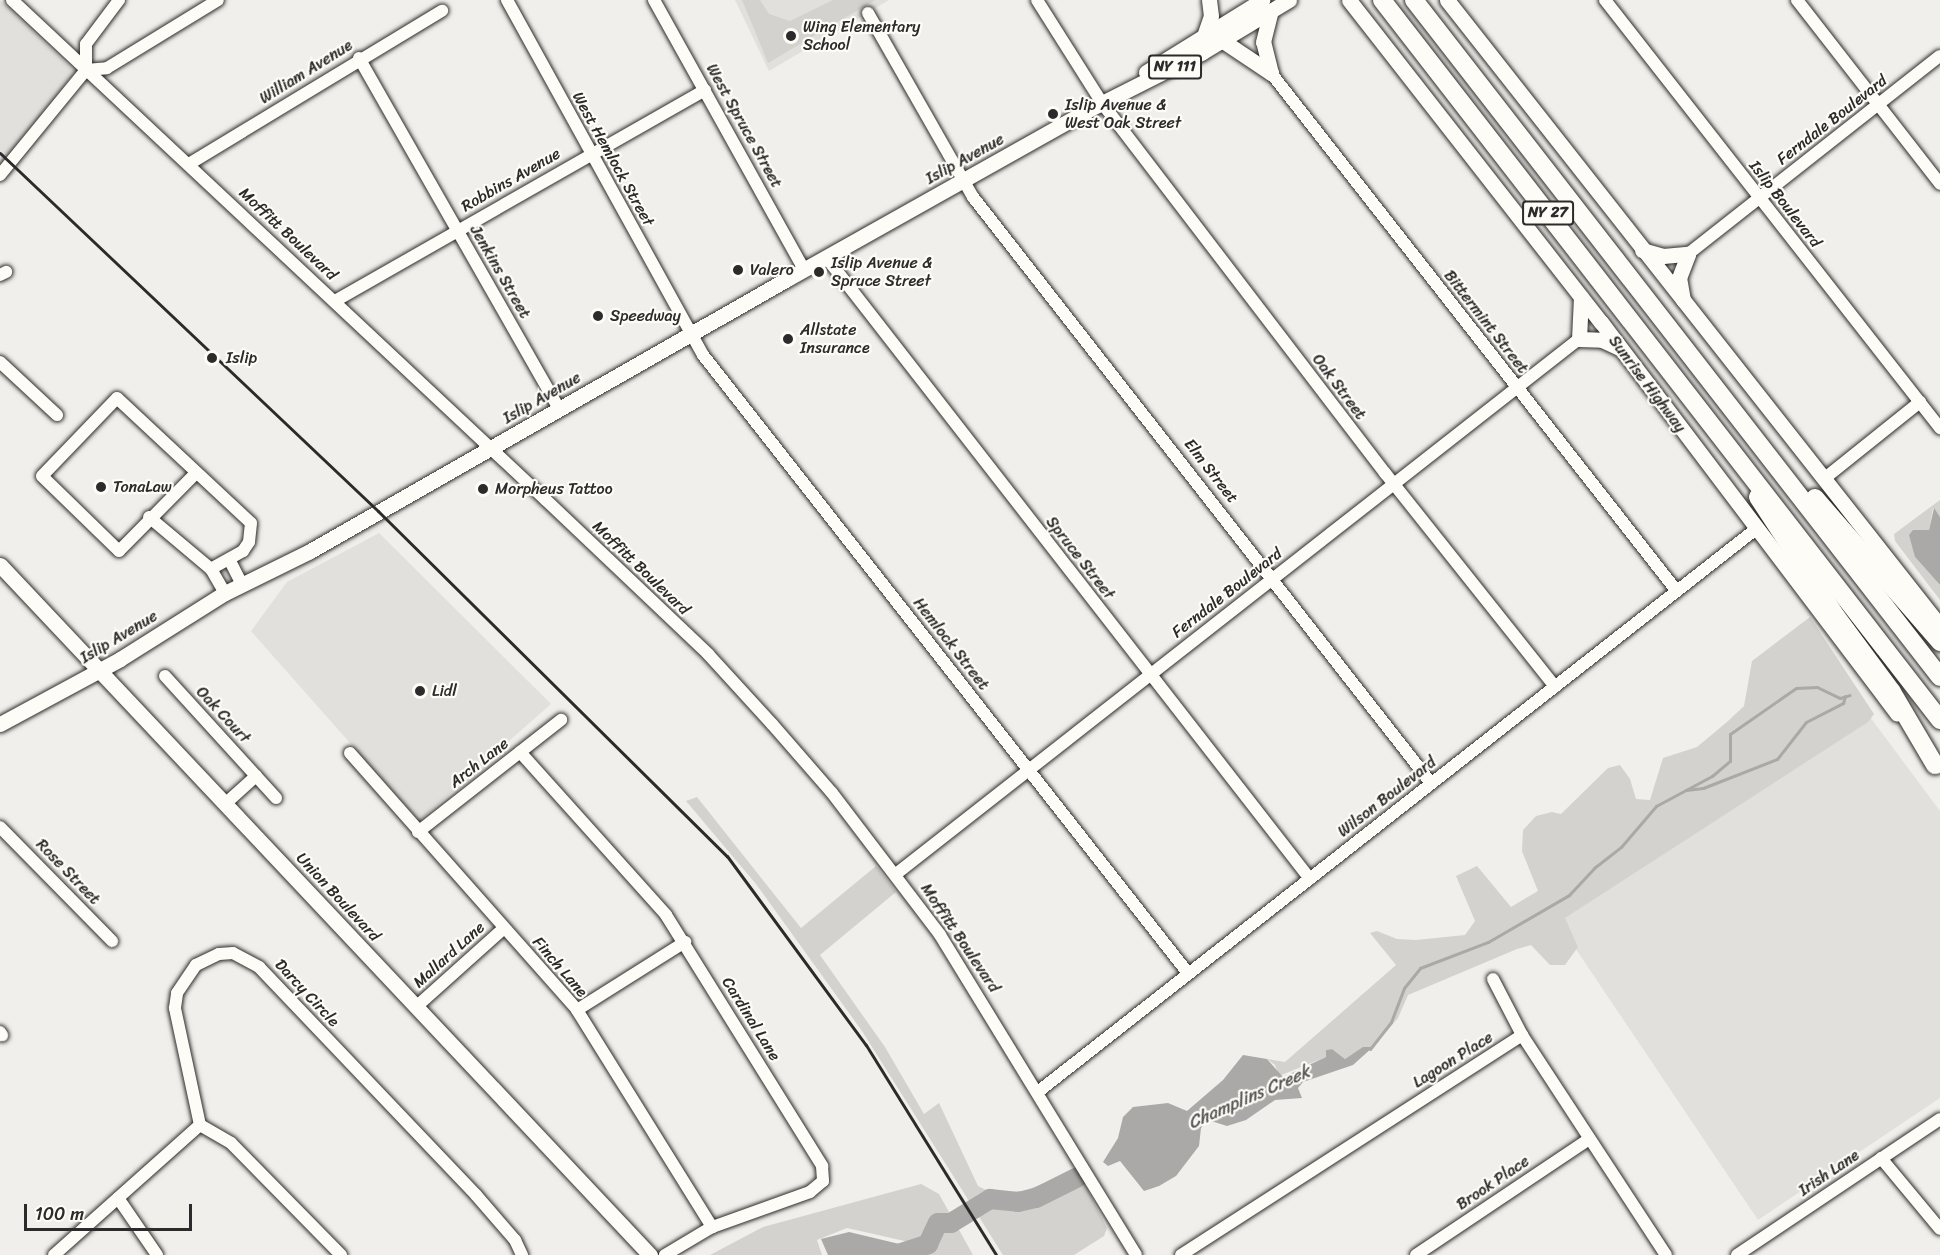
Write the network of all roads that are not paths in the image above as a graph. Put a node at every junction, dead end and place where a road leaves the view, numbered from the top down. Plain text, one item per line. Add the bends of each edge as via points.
1 (12, 0) edge
2 (119, 0) edge
3 (218, 0) edge
4 (507, 0) edge
5 (654, 0) edge
6 (1037, 0) edge
7 (1209, 0) edge
8 (1289, 0) edge
9 (1349, 0) edge
10 (1382, 0) edge
11 (1414, 0) edge
12 (1447, 0) edge
13 (1605, 0) edge
14 (1797, 0) edge
15 (1267, 6) edge
16 (442, 11) dead end
17 (868, 13) dead end
18 (1204, 36) junction
19 (1222, 41) junction
20 (1940, 56) edge
21 (359, 58) junction
22 (86, 70) junction
23 (1271, 73) junction
24 (705, 90) junction
25 (1102, 103) junction
26 (1878, 105) junction
27 (591, 153) junction
28 (189, 164) junction
29 (0, 175) edge
30 (964, 180) junction
31 (1940, 184) edge
32 (1760, 198) junction
33 (457, 229) junction
34 (1642, 250) junction
35 (1688, 254) junction
36 (826, 257) junction
37 (804, 269) junction
38 (1581, 297) junction
39 (335, 301) junction
40 (1683, 303) junction
41 (692, 333) junction
42 (1579, 339) junction
43 (1621, 349) junction
44 (0, 362) edge
45 (1517, 388) junction
46 (1920, 402) junction
47 (559, 409) junction
48 (57, 415) dead end
49 (1714, 425) junction
50 (1940, 428) edge
51 (491, 448) junction
52 (1770, 455) junction
53 (195, 474) junction
54 (1825, 478) junction
55 (1395, 483) junction
56 (149, 517) junction
57 (1756, 529) junction
58 (229, 559) junction
59 (0, 565) edge
60 (211, 568) junction
61 (1274, 577) junction
62 (242, 585) junction
63 (1676, 590) junction
64 (225, 593) junction
65 (1940, 626) edge
66 (1940, 642) edge
67 (100, 670) junction
68 (1150, 674) junction
69 (165, 676) dead end
70 (1940, 677) edge
71 (1555, 687) junction
72 (561, 720) dead end
73 (1940, 720) edge
74 (0, 724) edge
75 (520, 752) junction
76 (350, 753) dead end
77 (1028, 769) junction
78 (1938, 769) edge
79 (256, 776) junction
80 (1431, 783) junction
81 (276, 798) dead end
82 (225, 804) junction
83 (0, 827) edge
84 (418, 832) junction
85 (896, 874) junction
86 (1310, 879) junction
87 (504, 928) junction
88 (112, 941) dead end
89 (685, 942) junction
90 (1188, 973) junction
91 (1493, 979) dead end
92 (416, 1007) junction
93 (577, 1010) junction
94 (1522, 1035) junction
95 (1039, 1091) junction
96 (1940, 1119) edge
97 (200, 1125) junction
98 (1589, 1139) junction
99 (1881, 1158) junction
100 (118, 1198) junction
101 (712, 1227) junction
102 (1940, 1229) edge
103 (54, 1255) edge
104 (157, 1255) edge
105 (341, 1255) edge
106 (522, 1255) edge
107 (650, 1255) edge
108 (665, 1255) edge
109 (1136, 1255) edge
110 (1181, 1255) edge
111 (1416, 1255) edge
112 (1666, 1255) edge
113 (1737, 1255) edge

1 - 22 street, Moffitt Boulevard
2 - 22 street via 86,44
3 - 22 street via 106,68
4 - 27 street, West Hemlock Street
5 - 24 street, West Spruce Street
6 - 25 street, Oak Street
7 - 18 main road via 1211,16
8 - 15 main road, Islip Avenue / NY 111
9 - 38 main road, Sunrise Highway
10 - 49 highway, Sunrise Highway / NY 27
11 - 52 highway, NY 27
12 - 34 main road
13 - 32 street, Islip Boulevard
14 - 26 street
15 - 18 main road, Islip Avenue / NY 111
15 - 19 main road, Islip Avenue / NY 111
15 - 23 main road via 1263,42
16 - 21 street, William Avenue
17 - 30 street, Elm Street
18 - 25 main road, Islip Avenue / NY 111
19 - 23 main road
19 - 25 main road, Islip Avenue / NY 111
20 - 26 street, Ferndale Boulevard
21 - 28 street, William Avenue
21 - 33 street, Jenkins Street
22 - 28 street, Moffitt Boulevard
22 - 29 street
23 - 45 street, Bittermint Street
24 - 27 street, Robbins Avenue
24 - 37 street, West Spruce Street
25 - 30 main road, Islip Avenue / NY 111
25 - 55 street, Oak Street
26 - 31 street
26 - 32 street, Ferndale Boulevard
27 - 33 street, Robbins Avenue
27 - 41 street, West Hemlock Street
28 - 39 street, Moffitt Boulevard
30 - 36 main road, Islip Avenue / NY 111
30 - 61 street, Elm Street via 973,197
32 - 35 street, Ferndale Boulevard
32 - 46 street, Islip Boulevard
33 - 39 street, Robbins Avenue
33 - 47 street, Jenkins Street
34 - 35 main road via 1663,256
34 - 40 main road
35 - 40 main road via 1679,278
36 - 37 main road, Islip Avenue / NY 111
36 - 68 street, Spruce Street
37 - 41 main road, Islip Avenue / NY 111
38 - 42 main road
38 - 43 main road, Sunrise Highway
39 - 51 street, Moffitt Boulevard
40 - 54 main road
41 - 47 main road, Islip Avenue / NY 111
41 - 77 street, Hemlock Street via 706,360
42 - 43 main road via 1602,340
42 - 45 street, Ferndale Boulevard
43 - 57 main road, Sunrise Highway
44 - 48 street
45 - 55 street, Ferndale Boulevard
45 - 63 street, Bittermint Street
46 - 50 street, Islip Boulevard
46 - 54 street
47 - 51 main road, Islip Avenue / NY 111
49 - 73 highway, Sunrise Highway / NY 27
49 - 78 highway via 1780,533 1892,692
51 - 62 main road, Islip Avenue / NY 111
51 - 85 street, Moffitt Boulevard via 708,654 832,793
52 - 66 highway via 1832,514
52 - 70 highway, NY 27
53 - 56 street
53 - 56 street via 117,398 42,476 119,551
53 - 58 street via 251,524 249,542
54 - 65 main road
55 - 61 street, Ferndale Boulevard
55 - 71 street, Oak Street
56 - 60 street
57 - 63 street, Wilson Boulevard
57 - 78 main road, Sunrise Highway
58 - 60 street
58 - 62 street
59 - 67 main road, Union Boulevard
60 - 64 street
61 - 68 street, Ferndale Boulevard
61 - 80 street, Elm Street
62 - 64 main road, Islip Avenue / NY 111
63 - 71 street, Wilson Boulevard
64 - 67 main road, Islip Avenue / NY 111
67 - 74 main road, Islip Avenue / NY 111
67 - 82 main road, Union Boulevard
68 - 77 street, Ferndale Boulevard
68 - 86 street, Spruce Street
69 - 79 street, Oak Court
71 - 80 street, Wilson Boulevard
72 - 75 street, Arch Lane
75 - 84 street, Arch Lane
75 - 89 street, Cardinal Lane via 666,915
76 - 84 street, Finch Lane
77 - 85 street, Ferndale Boulevard
77 - 90 street, Hemlock Street
79 - 81 street, Oak Court
79 - 82 street
80 - 86 street, Wilson Boulevard
82 - 92 main road, Union Boulevard
83 - 88 street, Rose Street
84 - 87 street, Finch Lane
85 - 95 street, Moffitt Boulevard via 940,935
86 - 90 street, Wilson Boulevard
87 - 92 street, Mallard Lane
87 - 93 street, Finch Lane
89 - 93 street
89 - 101 street, Cardinal Lane via 822,1166 823,1181 810,1192
90 - 95 street, Wilson Boulevard
91 - 94 street
92 - 107 main road, Union Boulevard
93 - 101 street, Finch Lane
94 - 98 street
94 - 110 street, Lagoon Place
95 - 109 street, Moffitt Boulevard
96 - 99 street, Irish Lane
97 - 100 street via 171,1155
97 - 105 street via 231,1143
97 - 106 street, Darcy Circle via 175,1008 177,993 196,965 219,954 233,953 259,967 476,1196 515,1240
98 - 111 street, Brook Place
98 - 112 street
99 - 102 street
99 - 113 street, Irish Lane
100 - 103 street
100 - 104 street
101 - 108 street, Cardinal Lane

